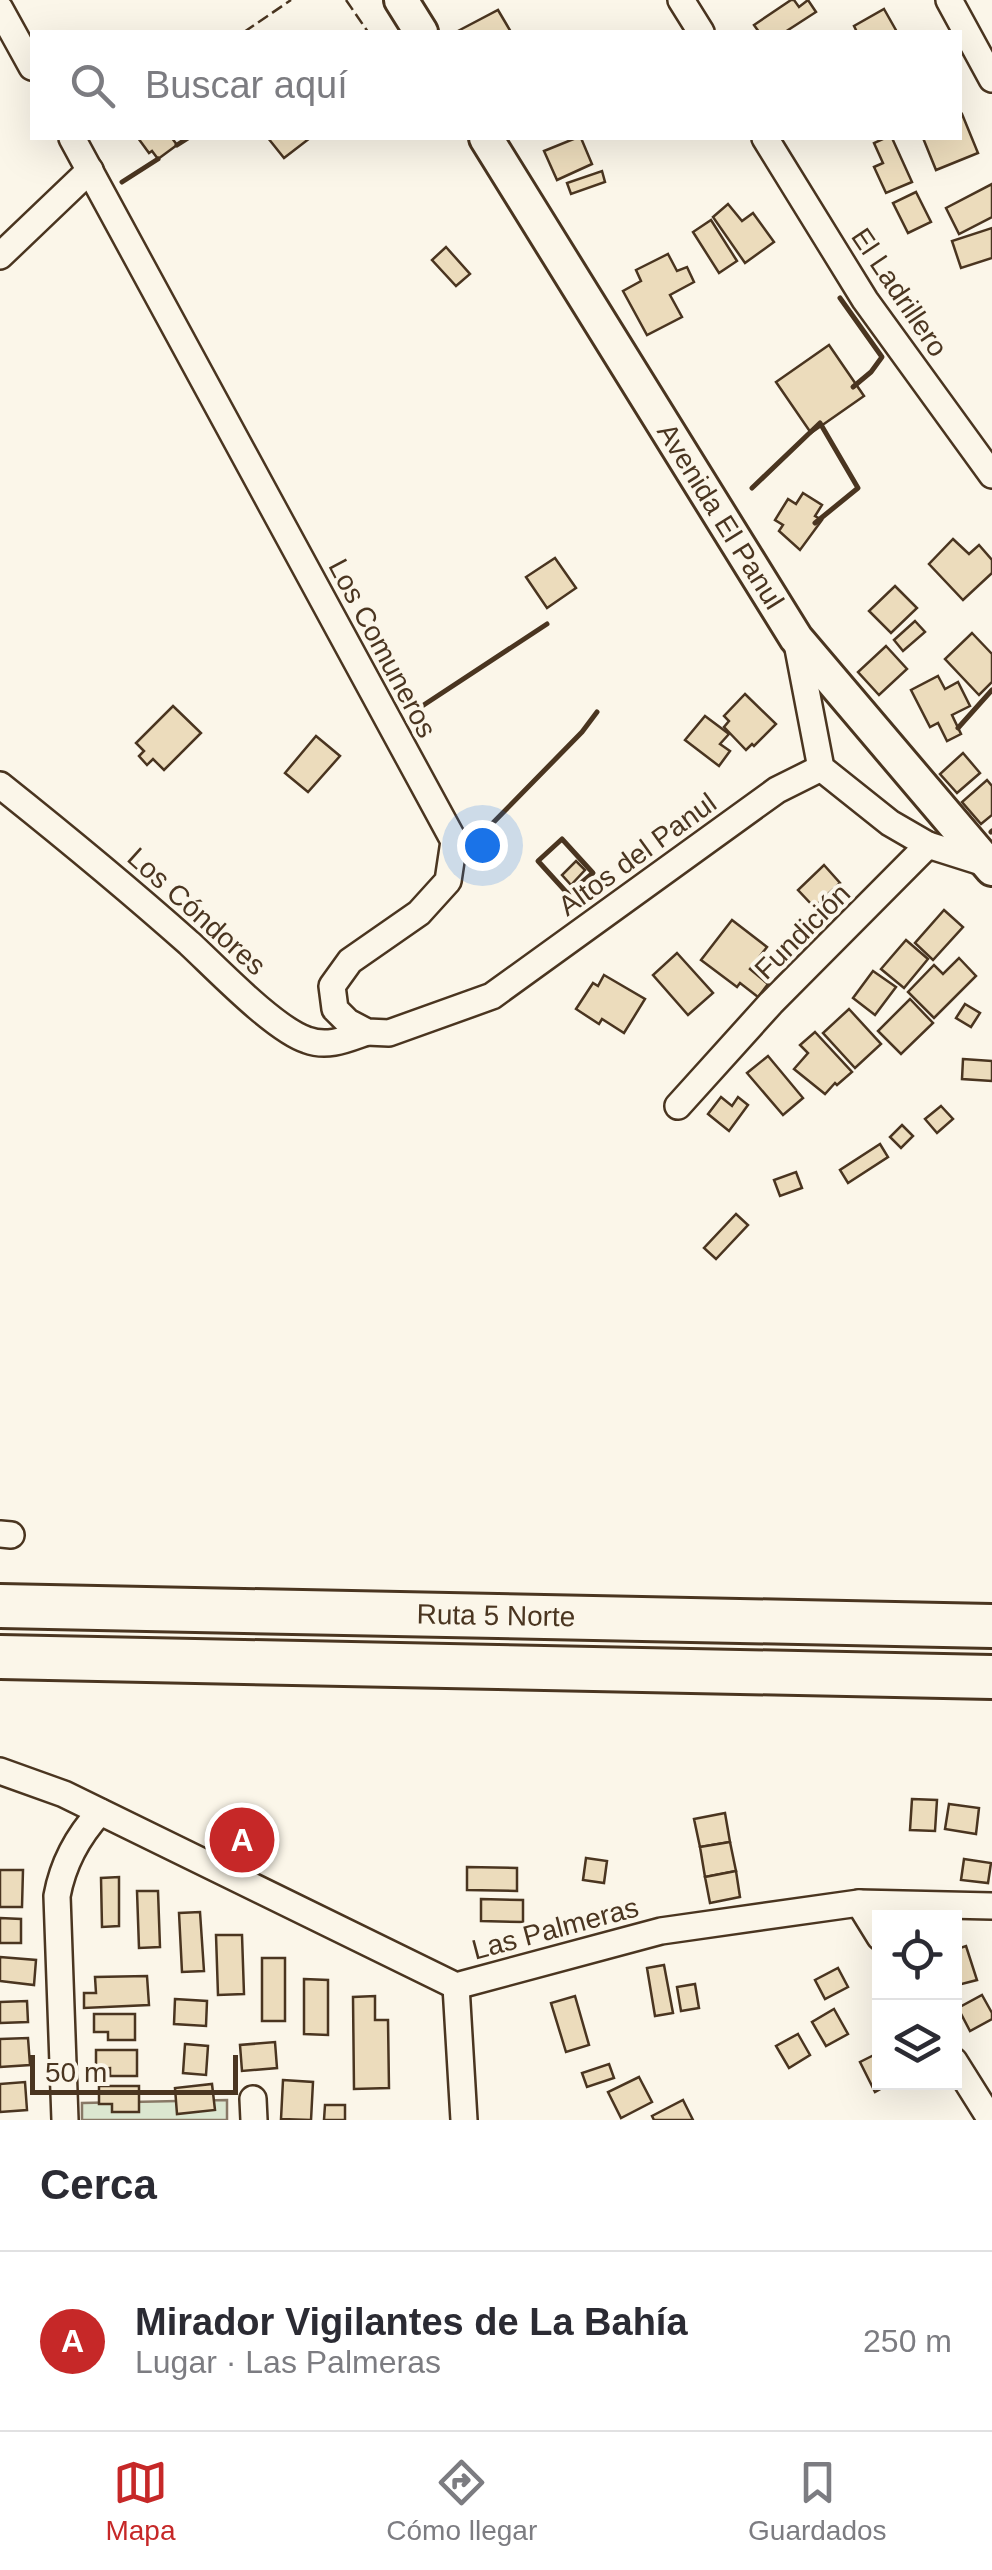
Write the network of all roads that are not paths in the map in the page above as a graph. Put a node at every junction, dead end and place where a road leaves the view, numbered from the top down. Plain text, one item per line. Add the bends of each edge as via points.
1 (400, 0) edge
2 (681, 0) edge
3 (949, 0) edge
4 (0, 9) edge
5 (420, 30) edge
6 (700, 30) edge
7 (30, 63) edge
8 (992, 79) edge
9 (73, 140) edge
10 (487, 140) edge
11 (766, 140) edge
12 (90, 170) junction
13 (0, 256) edge
14 (992, 475) edge
15 (796, 638) junction
16 (821, 768) junction
17 (0, 785) edge
18 (928, 846) junction
19 (990, 866) edge
20 (366, 1032) junction
21 (678, 1106) dead end
22 (0, 1606) edge
23 (992, 1626) edge
24 (0, 1658) edge
25 (992, 1676) edge
26 (0, 1772) edge
27 (100, 1812) junction
28 (859, 1903) junction
29 (992, 1906) edge
30 (872, 1924) edge
31 (456, 1986) junction
32 (962, 2074) edge
33 (64, 2120) edge
34 (464, 2120) edge
35 (991, 2120) edge

1 - 5 street
2 - 6 street
3 - 8 street
4 - 7 street
9 - 12 street, Los Comuneros
10 - 15 street, Avenida El Panul
11 - 14 street, El Ladrillero via 865,300
12 - 13 street
12 - 20 street, Los Comuneros via 454,840 448,881 419,913 350,960 332,986 335,1008
15 - 16 street
15 - 19 street, Avenida El Panul
16 - 18 street
16 - 20 street, Altos del Panul via 776,790 492,996 388,1034
17 - 20 street, Los Cóndores via 302,1039 334,1043
18 - 19 street
18 - 21 street, Fundición
22 - 23 highway, Ruta 5 Norte
24 - 25 highway, Ruta 5 Norte
26 - 27 street, Las Palmeras
27 - 31 street, Las Palmeras
27 - 33 street via 72,1848 57,1896
28 - 29 street, Las Palmeras
28 - 30 street
28 - 31 street, Las Palmeras via 661,1931
31 - 34 street
32 - 35 street

